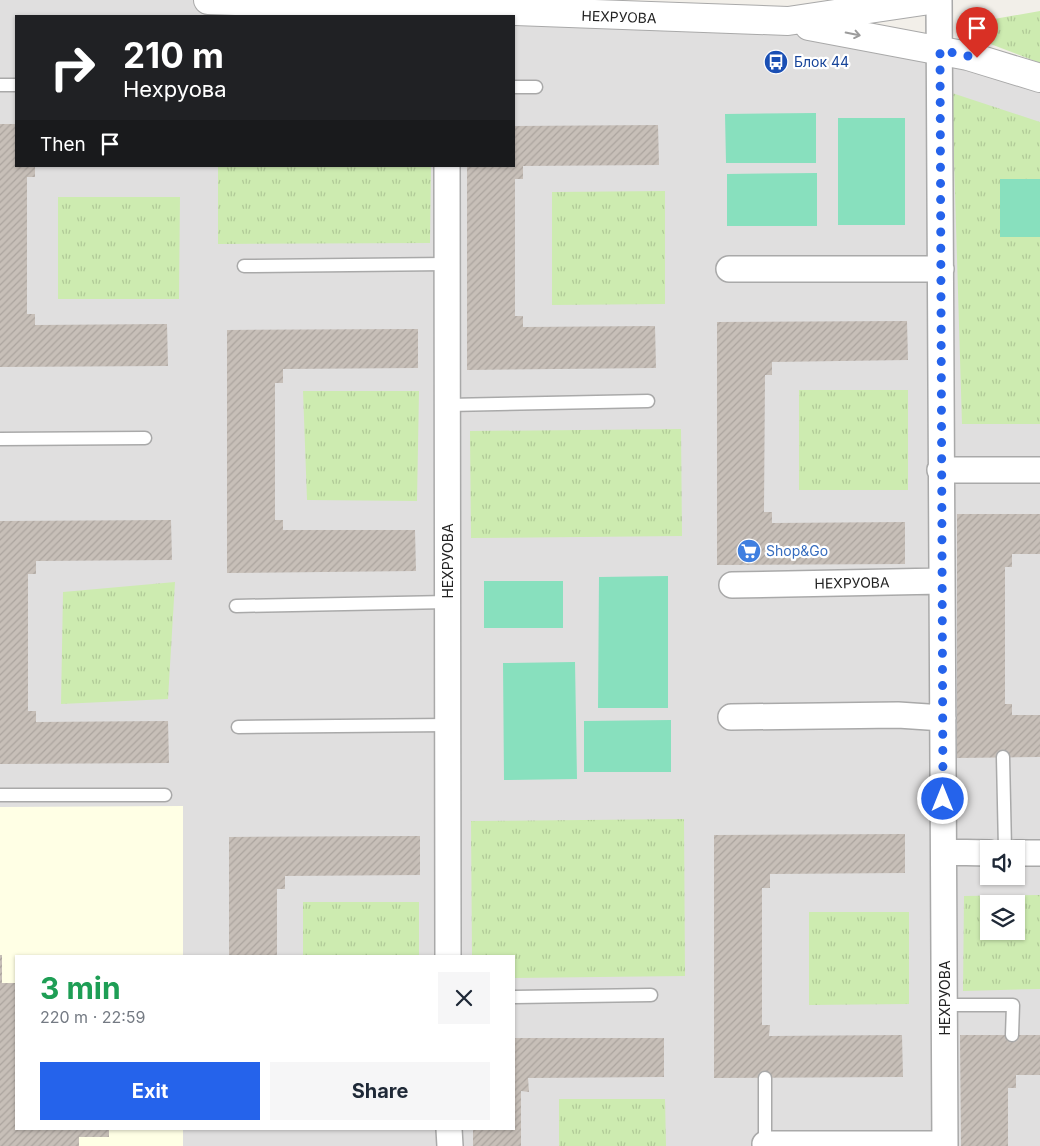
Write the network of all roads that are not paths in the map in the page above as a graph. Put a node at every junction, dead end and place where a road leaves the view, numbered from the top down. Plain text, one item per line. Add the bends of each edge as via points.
1 (208, 0) edge
2 (930, 0) edge
3 (939, 0) edge
4 (450, 9) edge
5 (788, 21) junction
6 (940, 50) junction
7 (1040, 78) edge
8 (0, 86) edge
9 (15, 86) edge
10 (515, 87) edge
11 (536, 87) dead end
12 (447, 167) edge
13 (448, 264) junction
14 (244, 266) dead end
15 (729, 269) dead end
16 (941, 269) junction
17 (648, 402) dead end
18 (448, 405) junction
19 (145, 438) dead end
20 (0, 439) edge
21 (940, 470) junction
22 (1040, 470) edge
23 (942, 581) junction
24 (732, 585) dead end
25 (448, 602) junction
26 (236, 606) dead end
27 (731, 717) dead end
28 (943, 718) junction
29 (449, 725) junction
30 (238, 727) dead end
31 (1004, 757) dead end
32 (0, 795) edge
33 (165, 795) dead end
34 (1005, 840) edge
35 (944, 852) junction
36 (980, 853) edge
37 (1025, 853) edge
38 (1040, 853) edge
39 (448, 955) edge
40 (651, 995) dead end
41 (515, 998) edge
42 (945, 1005) junction
43 (1012, 1035) dead end
44 (764, 1078) dead end
45 (449, 1130) edge
46 (765, 1145) edge
47 (945, 1145) edge
48 (450, 1146) edge

1 - 4 street, НЕХРУОВА
2 - 5 street, НЕХРУОВА
3 - 6 street, НЕХРУОВА
4 - 5 street, НЕХРУОВА
5 -> 6 street, НЕХРУОВА
6 - 7 street, НЕХРУОВА
6 - 16 street, НЕХРУОВА
8 - 9 lane
10 - 11 lane
12 - 13 street, НЕХРУОВА
13 - 14 lane
13 - 18 street, НЕХРУОВА
15 - 16 street
16 - 21 street, НЕХРУОВА
17 - 18 lane
18 - 25 street, НЕХРУОВА
19 - 20 lane
21 - 22 street
21 - 23 street, НЕХРУОВА
23 - 24 street, НЕХРУОВА
23 - 28 street, НЕХРУОВА
25 - 26 lane
25 - 29 street, НЕХРУОВА
27 - 28 street via 898,715
28 - 35 street, НЕХРУОВА
29 - 30 lane
29 - 39 street, НЕХРУОВА
31 - 34 lane
32 - 33 lane
35 - 36 street
35 - 42 street, НЕХРУОВА
37 - 38 street
40 - 41 lane
42 - 43 lane via 1013,1005
42 - 47 street, НЕХРУОВА
44 - 46 lane
45 - 48 street
46 - 47 street, НЕХРУОВА

